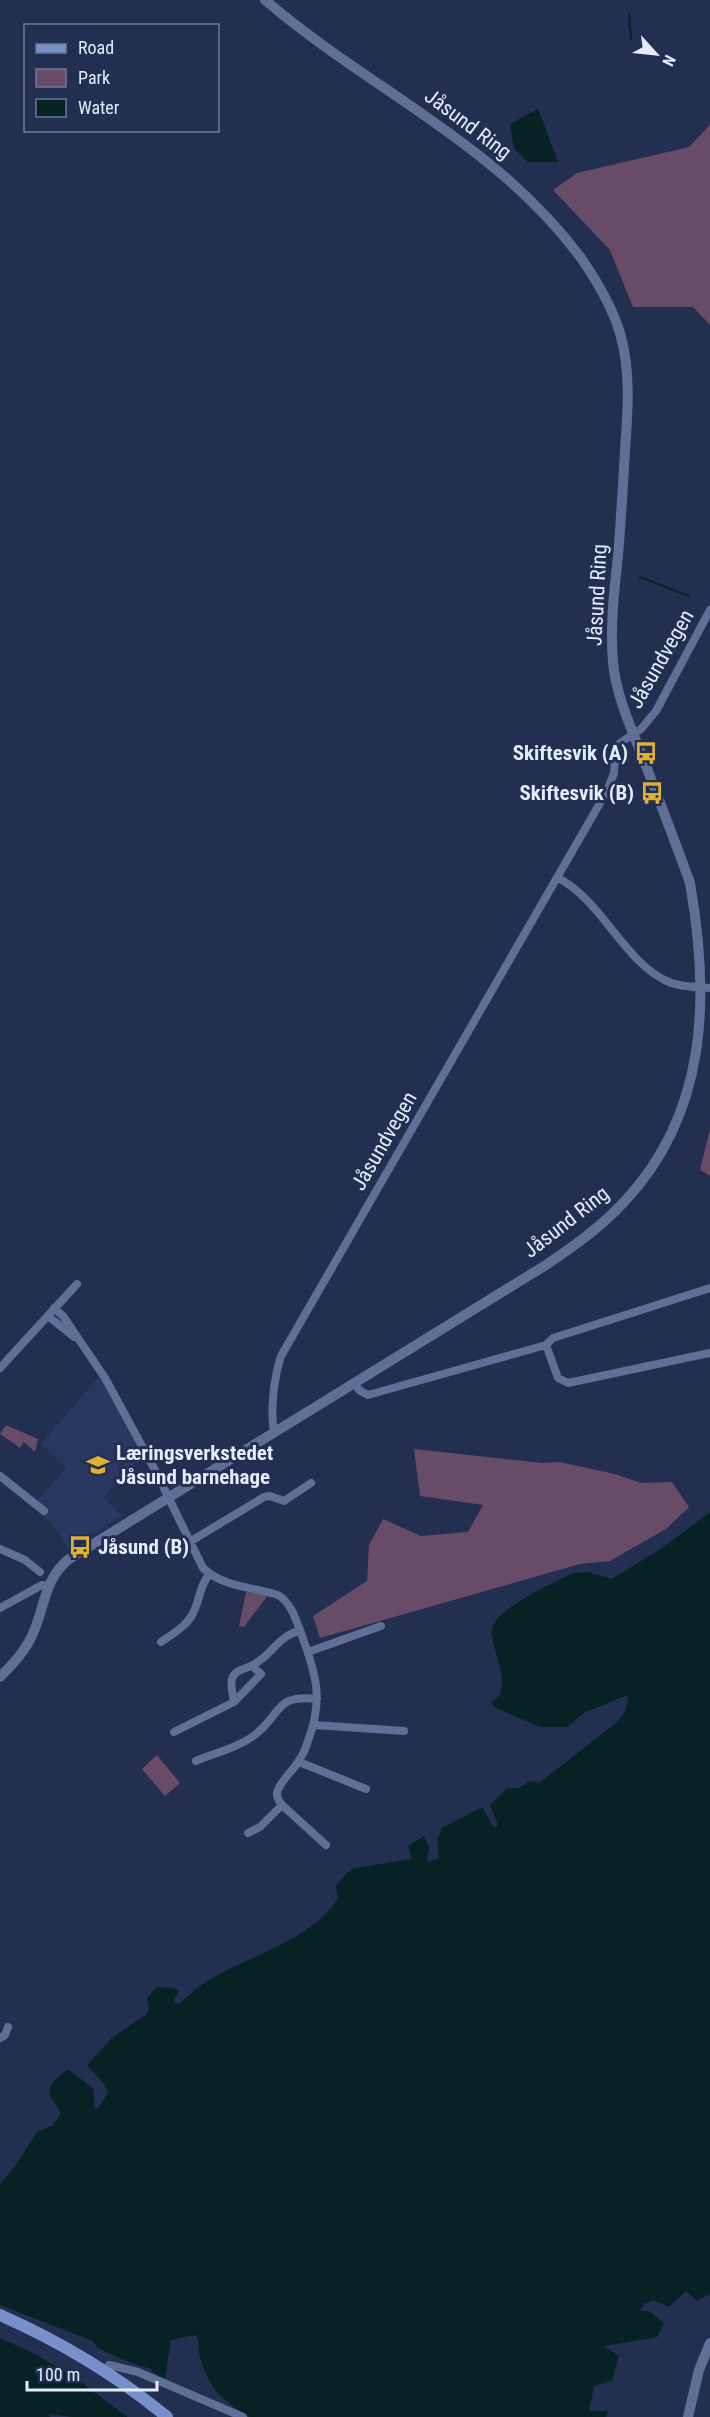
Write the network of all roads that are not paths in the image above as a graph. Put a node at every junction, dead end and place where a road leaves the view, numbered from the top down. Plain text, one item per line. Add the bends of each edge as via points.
1 (265, 0) edge
2 (710, 610) edge
3 (634, 734) junction
4 (558, 878) junction
5 (709, 988) edge
6 (77, 1284) dead end
7 (710, 1288) edge
8 (54, 1308) junction
9 (48, 1316) junction
10 (80, 1342) junction
11 (546, 1345) junction
12 (710, 1353) edge
13 (0, 1368) edge
14 (354, 1383) junction
15 (274, 1432) junction
16 (0, 1476) edge
17 (310, 1483) dead end
18 (169, 1497) junction
19 (44, 1511) dead end
20 (191, 1541) junction
21 (0, 1549) edge
22 (40, 1572) dead end
23 (209, 1574) junction
24 (48, 1586) junction
25 (0, 1608) edge
26 (381, 1626) dead end
27 (300, 1630) junction
28 (160, 1642) dead end
29 (308, 1652) junction
30 (252, 1666) junction
31 (0, 1677) edge
32 (317, 1699) junction
33 (234, 1702) junction
34 (314, 1725) junction
35 (404, 1731) dead end
36 (174, 1732) dead end
37 (196, 1761) dead end
38 (299, 1762) junction
39 (366, 1789) dead end
40 (282, 1805) junction
41 (248, 1833) dead end
42 (327, 1845) dead end
43 (8, 2027) dead end
44 (0, 2038) edge
45 (0, 2315) edge
46 (710, 2343) edge
47 (109, 2365) dead end
48 (167, 2417) edge
49 (243, 2417) edge
50 (688, 2417) edge

1 - 3 main road, Jåsund Ring via 298,29 480,155 565,239 609,306 624,353 628,400 611,625 621,699
2 - 3 street, Jåsundvegen via 656,711
3 - 4 street, Jåsundvegen via 620,743 607,791
3 - 5 main road, Jåsund Ring via 696,902
4 - 5 street via 573,885 656,976 671,984
4 - 15 street, Jåsundvegen via 281,1356
5 - 14 main road, Jåsund Ring via 703,1046 690,1095 660,1157 629,1197 560,1255
6 - 8 street
7 - 11 street via 553,1338
8 - 9 street
8 - 10 street
9 - 10 street
9 - 13 street
10 - 18 street via 105,1378
11 - 12 street via 558,1378 568,1383
11 - 14 street via 368,1395
14 - 15 main road, Jåsund Ring
15 - 18 main road, Jåsund Ring
16 - 19 street
17 - 20 street via 284,1501 264,1497
18 - 20 street
18 - 24 main road, Jåsund Ring via 69,1559
20 - 23 street via 200,1564
21 - 22 street
23 - 27 street via 244,1588 278,1594 293,1611
23 - 28 street via 190,1619
24 - 25 street via 42,1585
24 - 31 main road, Jåsund Ring via 33,1635
26 - 29 street
27 - 29 street
27 - 30 street via 285,1635
29 - 32 street via 315,1670
30 - 33 street via 232,1677
30 - 33 street via 261,1674
32 - 34 street
32 - 37 street via 301,1697 287,1701 256,1733
33 - 36 street
34 - 35 street
34 - 38 street
38 - 39 street
38 - 40 street via 278,1791
40 - 41 street
40 - 42 street
43 - 44 street
45 - 48 main road via 90,2361
46 - 50 main road
47 - 49 street via 138,2372

